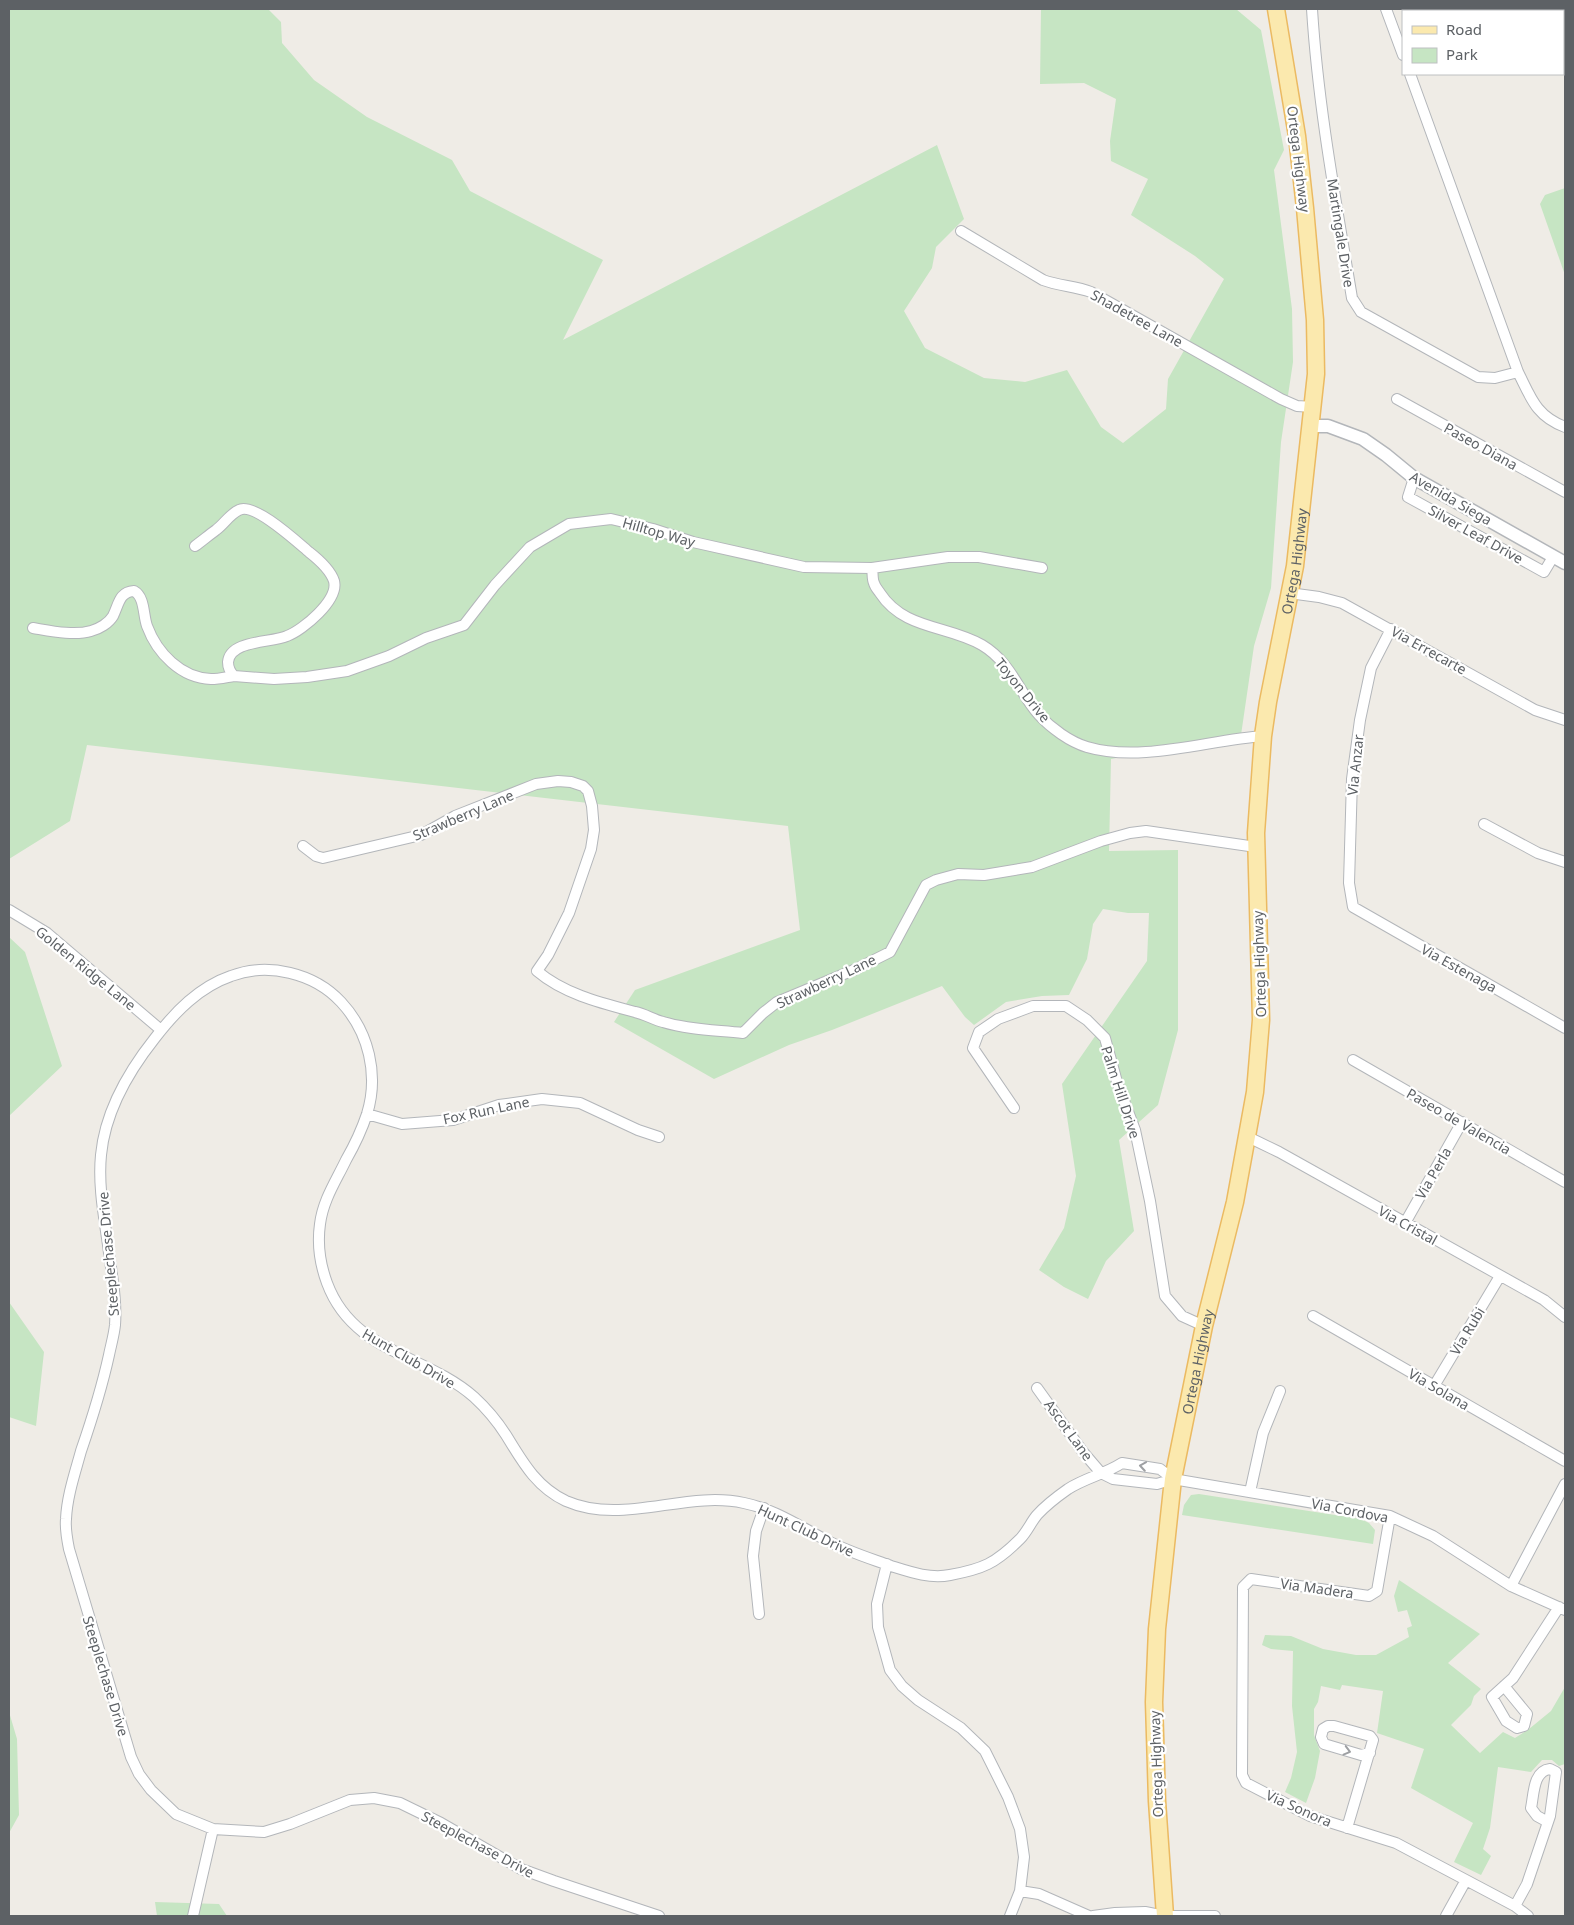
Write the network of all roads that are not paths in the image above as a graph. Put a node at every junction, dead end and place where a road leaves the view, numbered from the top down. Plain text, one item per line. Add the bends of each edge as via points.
1 (1276, 9) edge
2 (1312, 9) edge
3 (1386, 9) edge
4 (1402, 52) edge
5 (1410, 75) edge
6 (961, 231) dead end
7 (1518, 372) junction
8 (1397, 399) dead end
9 (1313, 407) junction
10 (1311, 426) junction
11 (1565, 427) edge
12 (1414, 478) junction
13 (1565, 492) edge
14 (195, 546) dead end
15 (1554, 556) junction
16 (1565, 563) edge
17 (872, 568) junction
18 (1042, 568) dead end
19 (1289, 593) junction
20 (33, 628) dead end
21 (1391, 629) junction
22 (234, 676) junction
23 (1565, 720) edge
24 (1263, 736) junction
25 (1484, 824) dead end
26 (303, 846) dead end
27 (1256, 847) junction
28 (1565, 862) edge
29 (1353, 907) joint
30 (9, 910) edge
31 (1565, 1028) edge
32 (161, 1030) junction
33 (1353, 1060) dead end
34 (1014, 1108) dead end
35 (367, 1114) junction
36 (1462, 1122) junction
37 (659, 1137) dead end
38 (1248, 1137) junction
39 (1565, 1182) edge
40 (1405, 1223) junction
41 (1500, 1276) junction
42 (1313, 1316) dead end
43 (1565, 1317) edge
44 (1204, 1326) junction
45 (1434, 1386) junction
46 (1037, 1388) dead end
47 (1280, 1391) dead end
48 (1565, 1462) edge
49 (1102, 1473) junction
50 (1173, 1479) junction
51 (1565, 1484) edge
52 (1250, 1492) junction
53 (764, 1508) junction
54 (1390, 1516) junction
55 (888, 1564) junction
56 (1511, 1586) junction
57 (1243, 1587) joint
58 (1562, 1609) edge
59 (759, 1614) dead end
60 (1504, 1686) dead end
61 (1370, 1753) junction
62 (1548, 1822) junction
63 (1347, 1828) junction
64 (212, 1829) junction
65 (1466, 1880) junction
66 (1020, 1890) junction
67 (1515, 1906) junction
68 (1115, 1914) edge
69 (193, 1916) edge
70 (658, 1916) edge
71 (1010, 1916) edge
72 (1089, 1916) edge
73 (1093, 1916) edge
74 (1165, 1916) edge
75 (1215, 1916) edge
76 (1446, 1916) edge
77 (1528, 1916) edge

1 - 9 main road, Ortega Highway via 1306,208 1316,320
2 - 7 street, Martingale Drive via 1331,168 1352,298 1361,312 1478,377 1495,378
3 - 4 street
5 - 7 street
6 - 9 street, Shadetree Lane via 1043,280 1091,292 1281,399 1297,406
7 - 11 street via 1539,412
8 - 13 street, Paseo Diana
9 - 10 main road, Ortega Highway
10 - 12 street, Avenida Siega via 1328,426 1363,439
10 - 19 main road, Ortega Highway
12 - 15 street, Avenida Siega
12 - 15 street, Silver Leaf Drive via 1408,497 1544,572
14 - 22 street via 238,510 249,509 314,556 329,571 334,582 331,598 322,610 289,636 246,645 234,651 228,664
15 - 16 street, Avenida Siega
17 - 18 street, Hilltop Way via 948,557 979,558
17 - 22 street, Hilltop Way via 804,567 693,542 612,519 568,524 530,547 495,584 464,625 347,671 274,679
17 - 24 street, Toyon Drive via 874,584 886,602 915,622 982,645 1008,669 1040,715 1066,736 1085,746 1118,752 1161,750
19 - 21 street, Via Errecarte via 1342,603
19 - 24 main road, Ortega Highway
20 - 22 street, Hilltop Way via 78,633 92,631 113,617 122,596 134,591 140,596 147,627 164,655 184,672 212,679
21 - 23 street, Via Errecarte via 1535,710
21 - 29 street, Via Anzar via 1372,668 1360,720 1352,779 1349,883
24 - 27 main road, Ortega Highway
25 - 28 street via 1538,854
26 - 27 street, Strawberry Lane via 323,858 413,838 455,816 536,784 552,781 577,784 588,792 592,806 594,830 591,849 569,913 537,971 584,998 641,1013 664,1023 743,1033 776,1002 890,952 926,885 936,880 958,874 984,875 1032,867 1101,841 1146,831
27 - 38 main road, Ortega Highway via 1261,1020
29 - 31 street, Via Estenaga
30 - 32 street, Golden Ridge Lane via 47,933
32 - 35 street, Hunt Club Drive via 209,985 239,972 266,969 305,978 323,986 359,1024 370,1056 373,1084
32 - 64 street, Steeplechase Drive via 130,1072 106,1129 100,1159 114,1288 114,1326 103,1381 73,1477 65,1524 69,1549 131,1757 139,1774 176,1814
33 - 36 street, Paseo de Valencia
34 - 44 street, Palm Hill Drive via 973,1048 978,1032 998,1019 1034,1006 1066,1006 1105,1038 1135,1130 1165,1296 1182,1316
35 - 37 street, Fox Run Lane via 402,1124 453,1120 499,1105 549,1100 580,1103
35 - 53 street, Hunt Club Drive via 331,1188 320,1224 319,1256 324,1277 353,1325 369,1338 443,1376 471,1395 494,1418 525,1467 553,1494 568,1502 607,1511 702,1499 742,1502
36 - 39 street, Paseo de Valencia
36 - 40 street, Via Perla
38 - 40 street, Via Cristal
38 - 44 main road, Ortega Highway
40 - 41 street, Via Cristal
41 - 43 street, Via Cristal via 1544,1300
41 - 45 street, Via Rubi
42 - 45 street, Via Solana
44 - 50 main road, Ortega Highway
45 - 48 street, Via Solana
46 - 49 street, Ascot Lane
47 - 52 street via 1263,1433
49 - 50 street via 1113,1479 1157,1484
50 -> 49 street, Hunt Club Drive via 1160,1469 1122,1463
49 - 55 street, Hunt Club Drive via 1070,1488 1040,1512 1019,1540 989,1564 946,1576 916,1574
50 - 52 street, Via Cordova
50 - 74 main road, Ortega Highway via 1157,1629 1154,1702
51 - 56 street
52 - 54 street, Via Cordova
53 - 55 street, Hunt Club Drive via 848,1551
53 - 59 street via 756,1531 753,1556
54 - 56 street, Via Cordova via 1433,1536
54 - 57 street, Via Madera via 1377,1591 1369,1596 1251,1579
55 - 66 street via 877,1604 878,1627 890,1670 918,1700 961,1728 985,1751 1020,1829 1024,1857
56 - 58 street, Via Cordova
57 - 63 street, Via Sonora via 1242,1775 1246,1783 1310,1816
58 - 60 street
61 -> 61 street via 1373,1740 1370,1736 1334,1726 1323,1729 1321,1737 1324,1744 1361,1755
61 - 63 street
62 - 62 street via 1556,1772 1550,1769 1538,1776 1532,1808 1537,1816
62 - 67 street via 1527,1884
63 - 65 street, Via Sonora via 1396,1843
64 - 69 street
64 - 70 street, Steeplechase Drive via 264,1832 350,1800 374,1798 400,1803 521,1869
65 - 67 street, Via Sonora
65 - 76 street
66 - 71 street
66 - 72 street via 1040,1894
67 - 77 street, Via Sonora
68 - 73 street
68 - 74 street via 1148,1912
74 - 75 street

